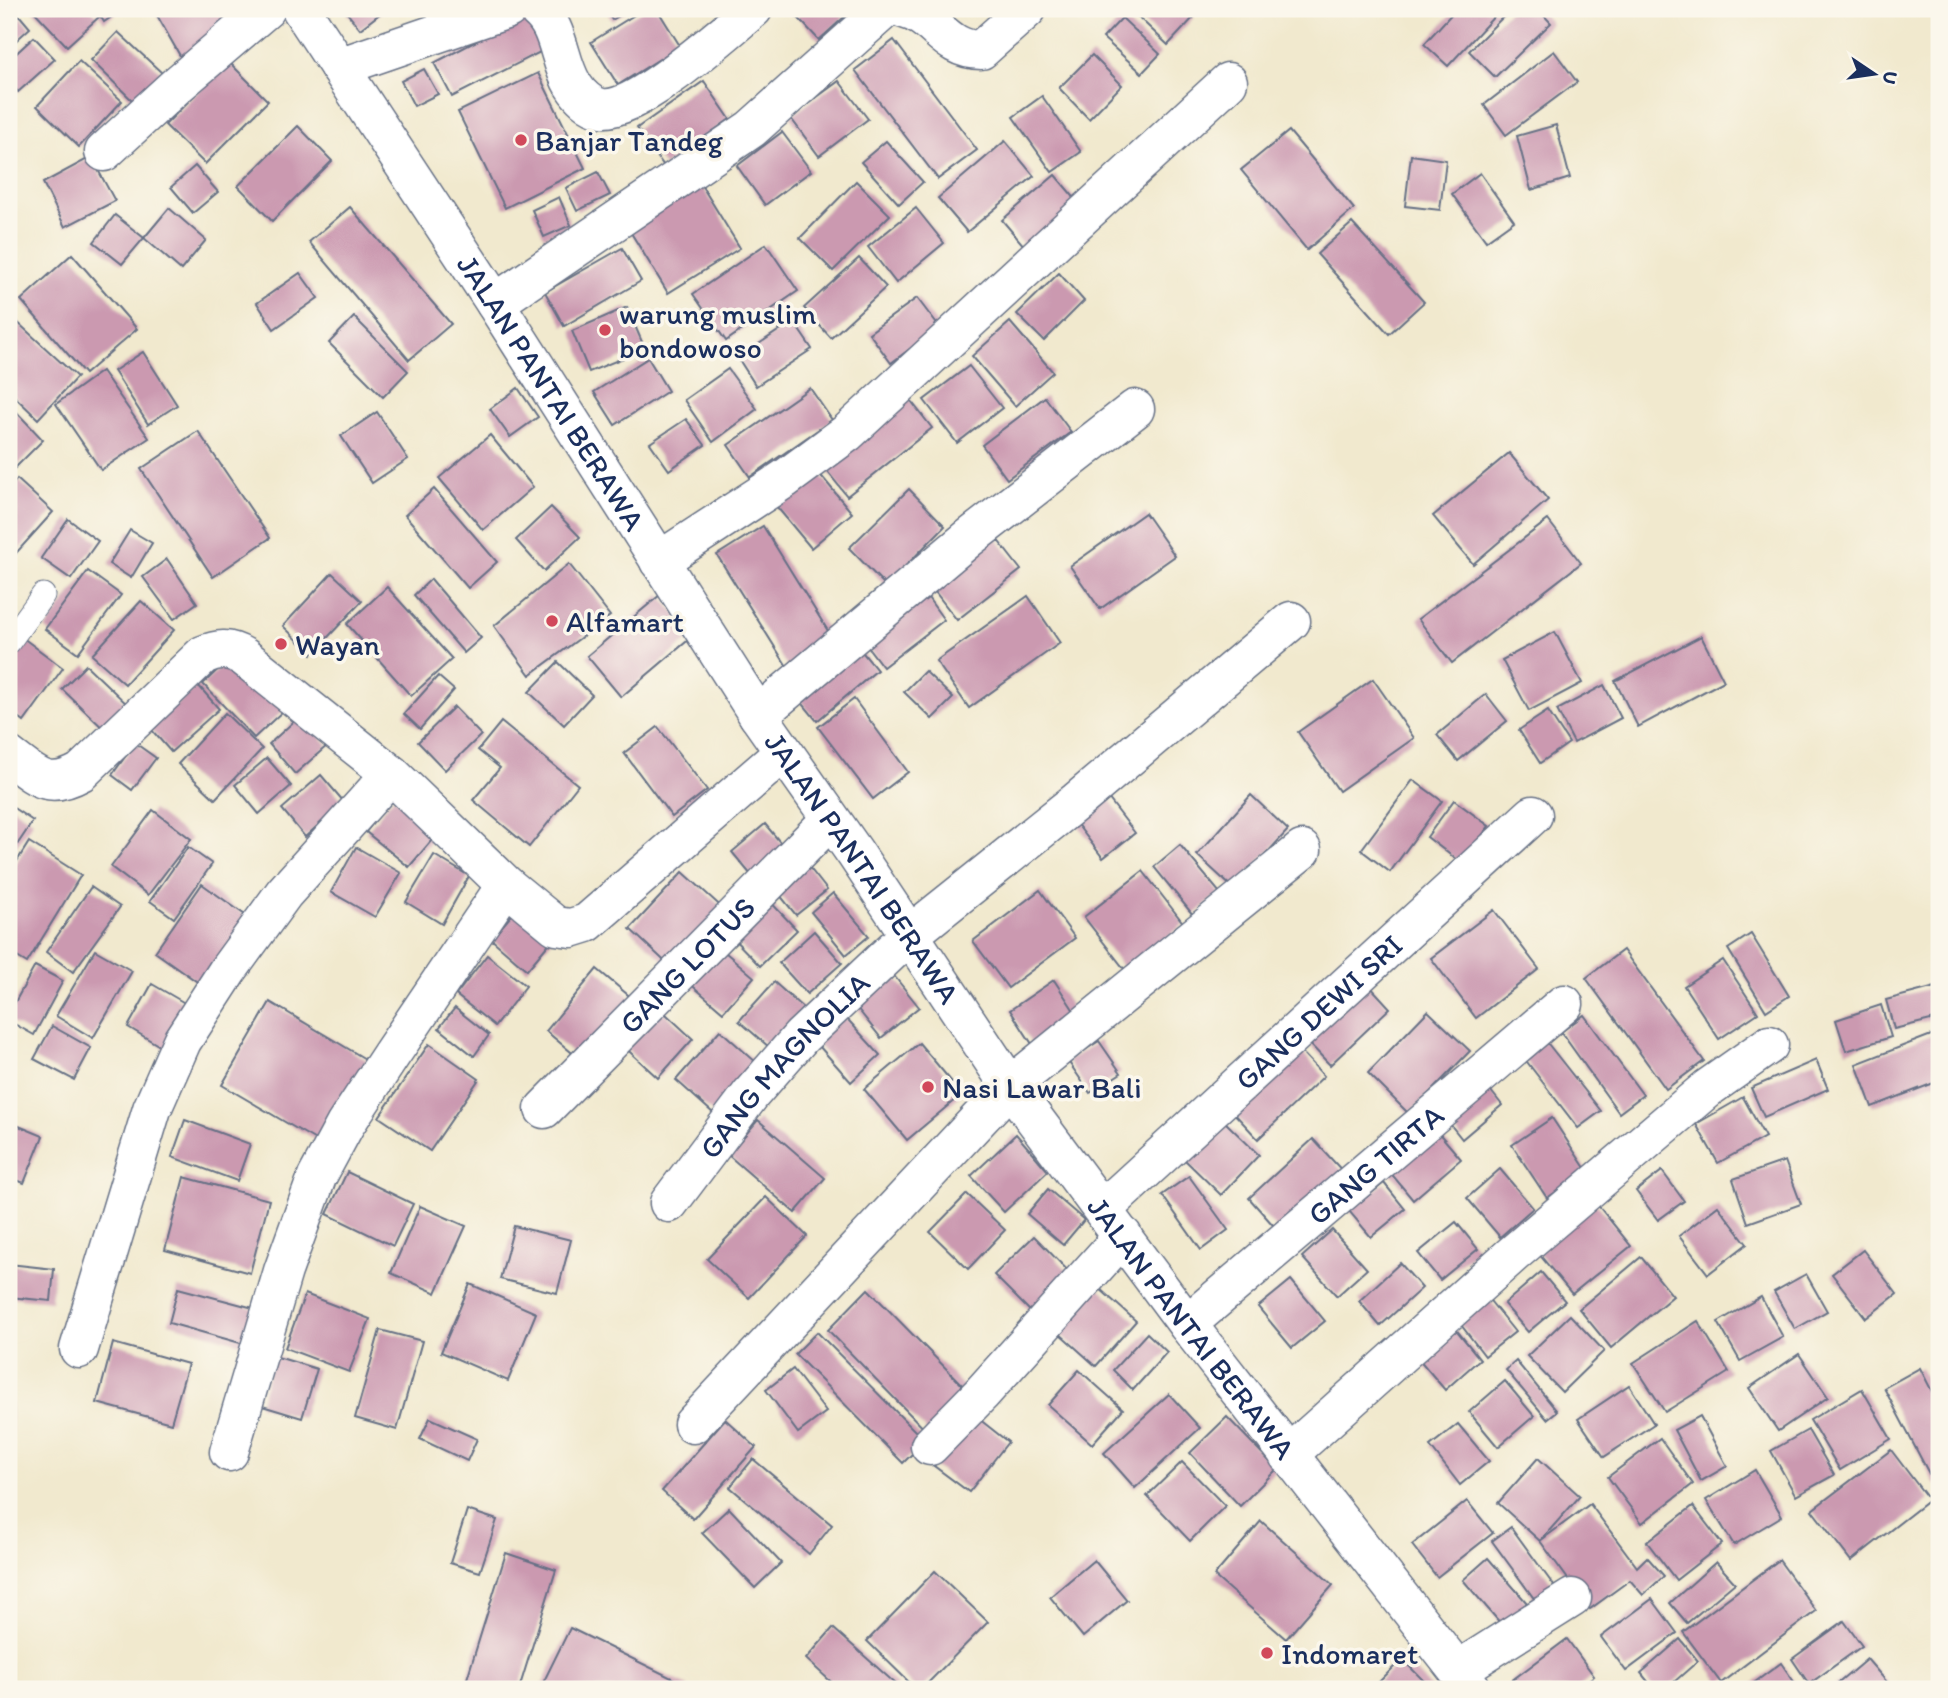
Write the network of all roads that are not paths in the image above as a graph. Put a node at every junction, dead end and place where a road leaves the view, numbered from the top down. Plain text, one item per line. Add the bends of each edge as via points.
1 (267, 9) edge
2 (301, 9) edge
3 (508, 9) edge
4 (537, 9) edge
5 (753, 9) edge
6 (885, 9) edge
7 (904, 9) edge
8 (1027, 9) edge
9 (340, 67) junction
10 (1228, 82) dead end
11 (104, 152) dead end
12 (495, 303) junction
13 (1135, 409) dead end
14 (659, 561) junction
15 (43, 595) dead end
16 (1290, 621) dead end
17 (9, 642) edge
18 (758, 715) junction
19 (783, 753) junction
20 (9, 756) edge
21 (391, 774) junction
22 (1533, 815) dead end
23 (830, 820) junction
24 (1302, 850) dead end
25 (506, 885) junction
26 (908, 936) junction
27 (1564, 1004) dead end
28 (1769, 1045) dead end
29 (1010, 1086) junction
30 (544, 1109) dead end
31 (668, 1203) dead end
32 (1113, 1222) junction
33 (1187, 1324) junction
34 (79, 1349) dead end
35 (693, 1424) dead end
36 (930, 1446) dead end
37 (229, 1452) dead end
38 (1288, 1455) junction
39 (1572, 1598) dead end
40 (1465, 1680) edge

1 - 11 street
2 - 9 street, JALAN PANTAI BERAWA
3 - 9 street
4 - 5 street via 548,17 572,83 585,100 602,108 622,104 657,86
6 - 12 street via 751,129
7 - 8 street via 968,50 981,50
9 - 12 street, JALAN PANTAI BERAWA
10 - 14 street via 847,433
12 - 14 street, JALAN PANTAI BERAWA
13 - 18 street via 969,538
14 - 18 street, JALAN PANTAI BERAWA
15 - 17 lane
16 - 26 street, GANG MAGNOLIA
18 - 19 street, JALAN PANTAI BERAWA
19 - 23 street, JALAN PANTAI BERAWA
19 - 25 street via 587,923 556,926
20 - 21 street via 50,782 66,780 81,772 203,655 218,649 244,657
21 - 25 street
21 - 34 street via 285,893 182,1041 152,1109
22 - 32 street, GANG DEWI SRI
23 - 26 street, JALAN PANTAI BERAWA
23 - 30 street, GANG LOTUS
24 - 29 street
25 - 37 street via 345,1125 317,1177 283,1271
26 - 29 street, JALAN PANTAI BERAWA
26 - 31 street, GANG MAGNOLIA via 802,1037 751,1094
27 - 33 street, GANG TIRTA
28 - 38 street via 1707,1088
29 - 32 street, JALAN PANTAI BERAWA
29 - 35 street
32 - 33 street, JALAN PANTAI BERAWA
32 - 36 street, GANG DEWI SRI via 981,1394
33 - 38 street, JALAN PANTAI BERAWA
38 - 40 street, JALAN PANTAI BERAWA
39 - 40 street

